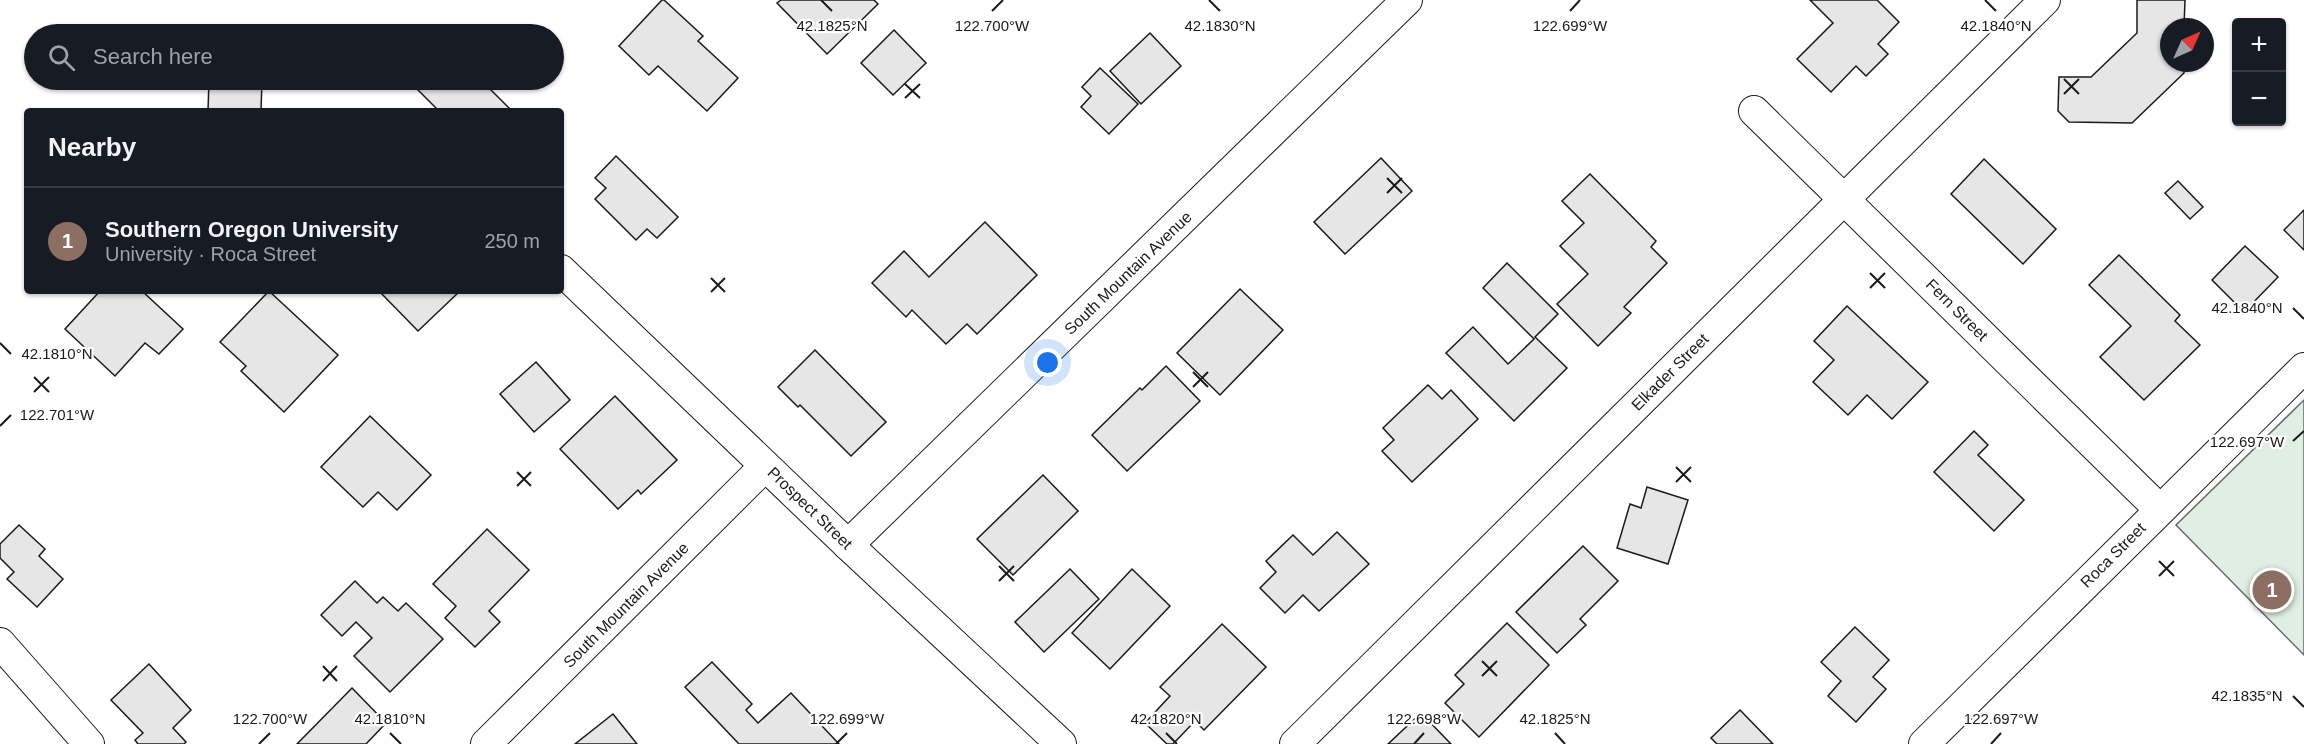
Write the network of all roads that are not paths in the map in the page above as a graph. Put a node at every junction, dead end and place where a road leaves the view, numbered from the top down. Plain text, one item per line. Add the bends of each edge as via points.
1 (1407, 0) edge
2 (2045, 0) edge
3 (1754, 111) dead end
4 (1845, 200) junction
5 (564, 273) edge
6 (2304, 368) edge
7 (765, 466) junction
8 (2159, 509) junction
9 (848, 545) junction
10 (0, 643) edge
11 (89, 744) edge
12 (486, 744) edge
13 (1061, 744) edge
14 (1295, 744) edge
15 (1924, 744) edge

1 - 9 street, South Mountain Avenue
2 - 4 street, Elkader Street
3 - 4 street, Fern Street
4 - 8 street, Fern Street
4 - 14 street, Elkader Street
5 - 7 street, Prospect Street
6 - 8 street, Roca Street
7 - 9 street, Prospect Street
7 - 12 street, South Mountain Avenue
8 - 15 street, Roca Street
9 - 13 street, Prospect Street
10 - 11 street

